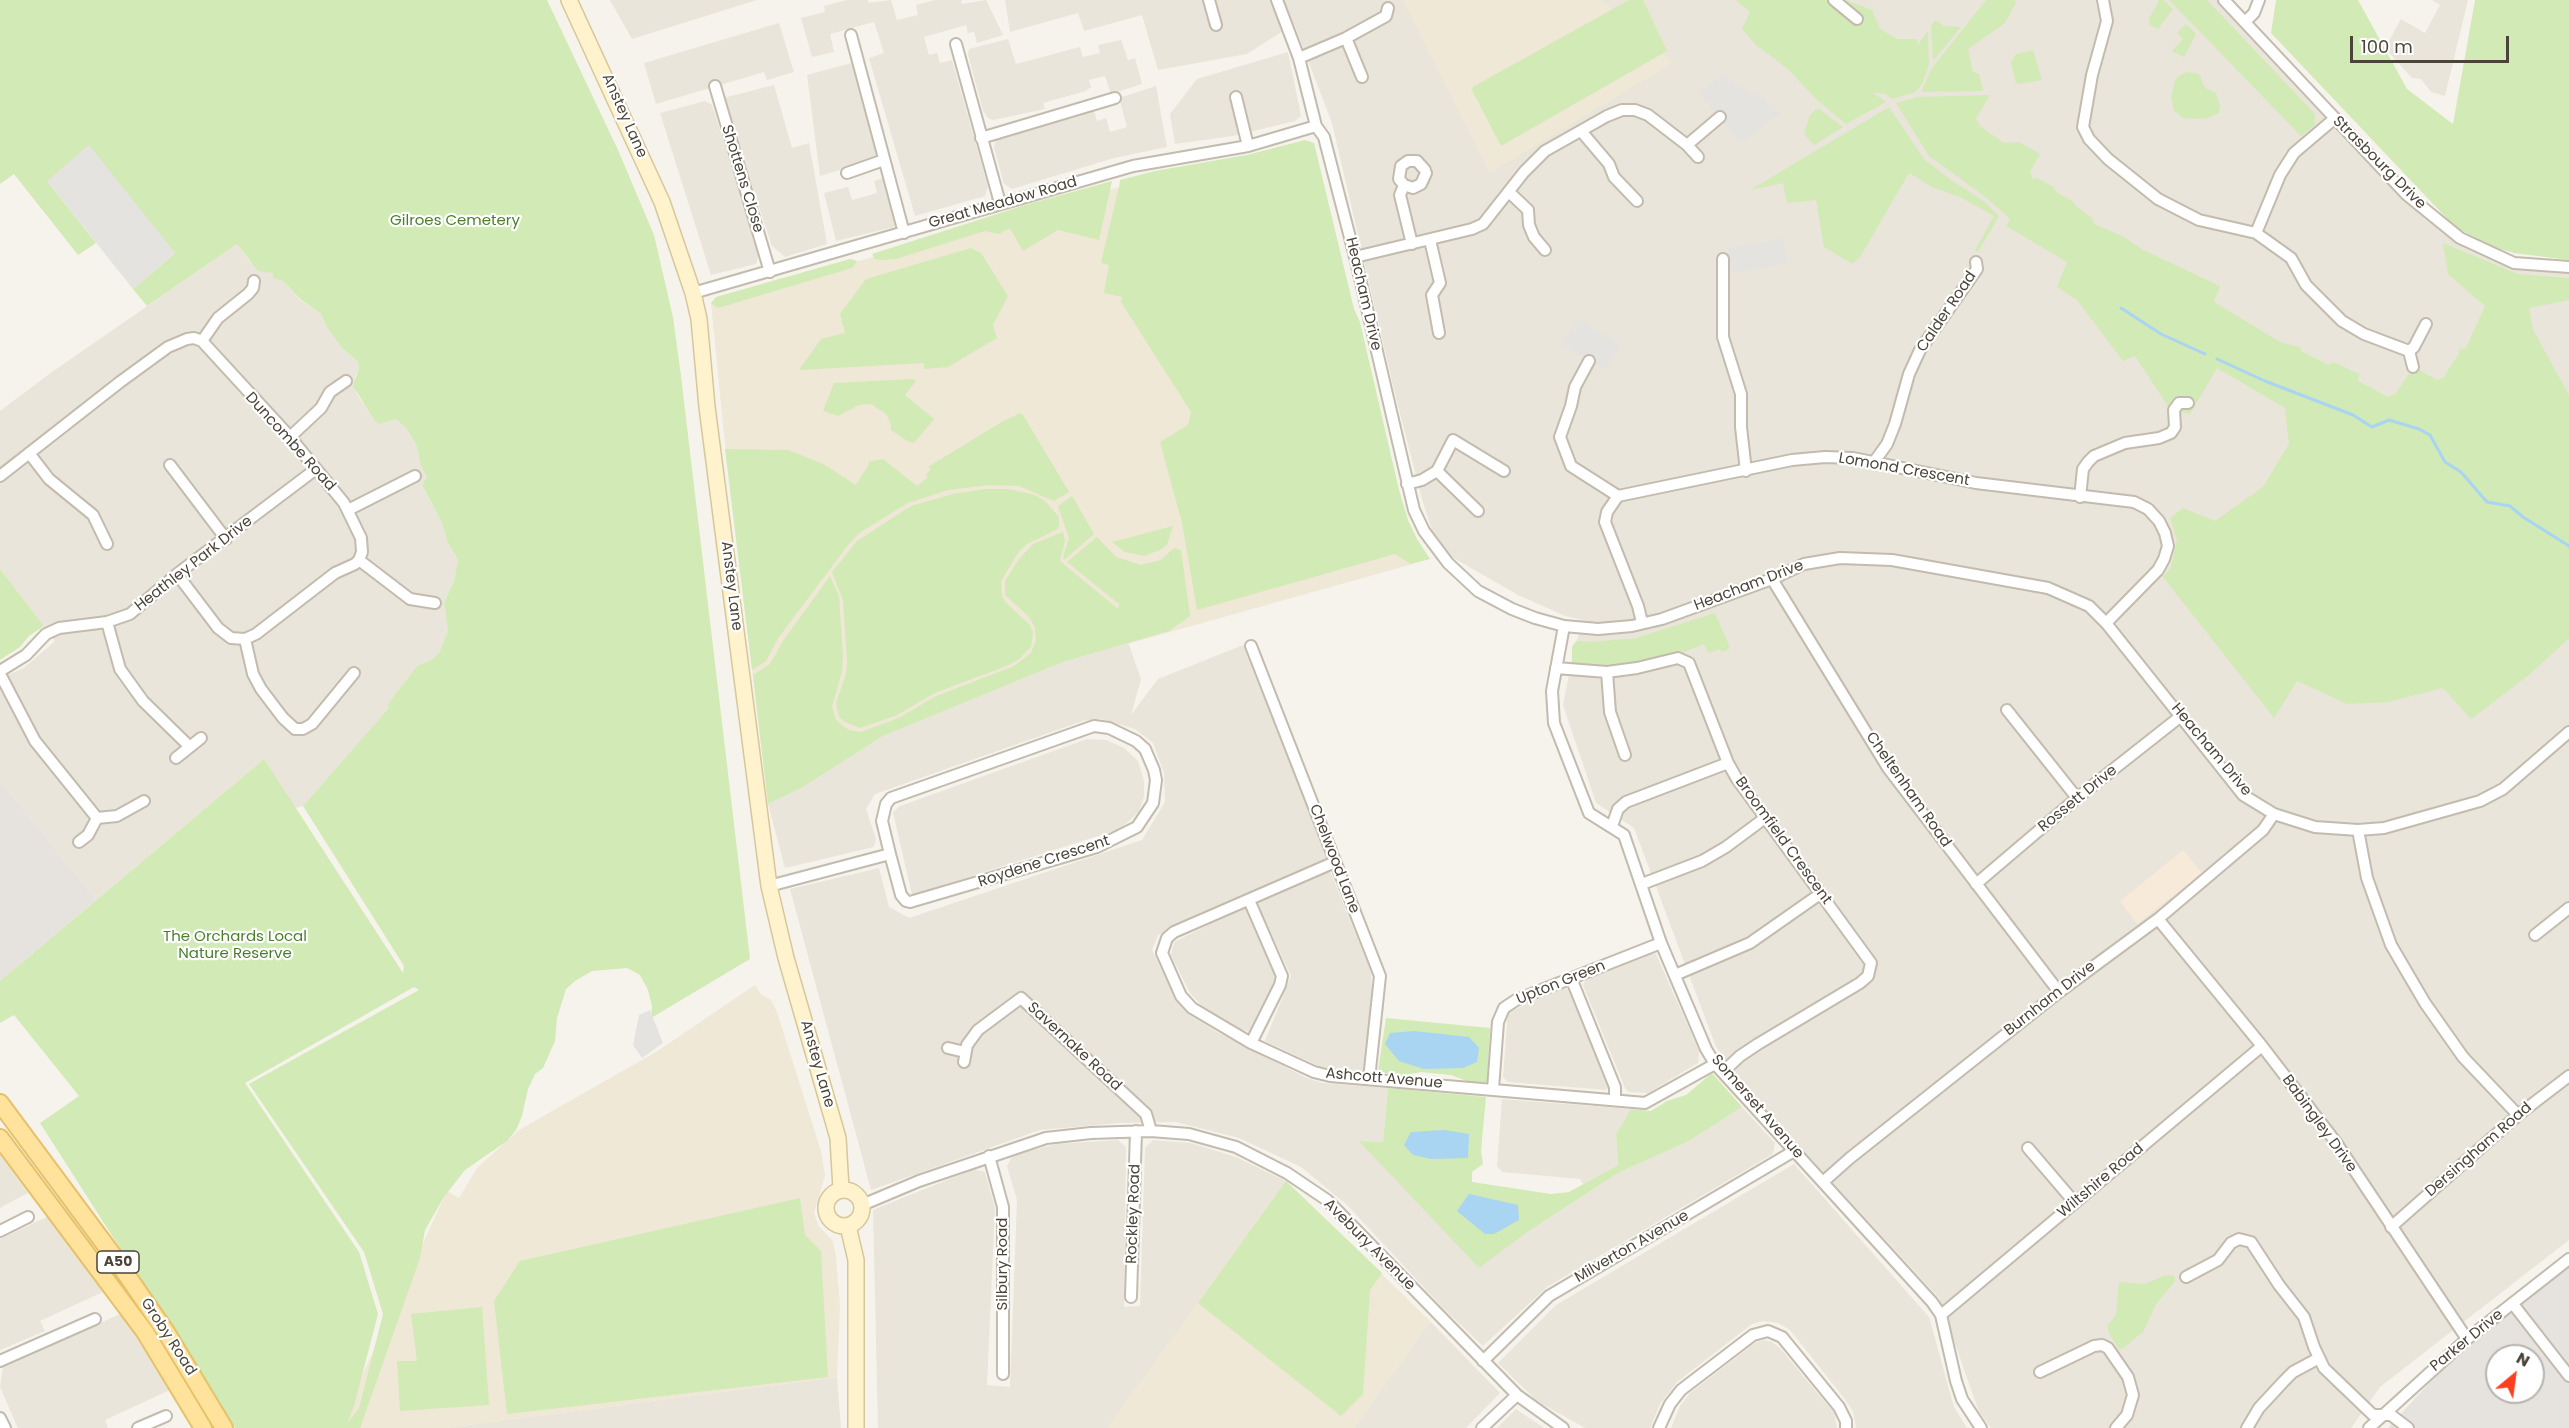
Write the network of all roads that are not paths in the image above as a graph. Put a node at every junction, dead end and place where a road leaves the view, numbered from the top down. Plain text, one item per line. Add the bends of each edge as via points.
1 (569, 0) edge
2 (1209, 0) edge
3 (1277, 0) edge
4 (1834, 0) edge
5 (2103, 0) edge
6 (2224, 0) edge
7 (2259, 0) edge
8 (1388, 8) dead end
9 (1857, 19) dead end
10 (2246, 22) junction
11 (1216, 25) dead end
12 (851, 35) dead end
13 (1346, 38) junction
14 (956, 44) dead end
15 (1299, 58) junction
16 (1362, 78) dead end
17 (715, 86) dead end
18 (1236, 97) dead end
19 (1115, 98) dead end
20 (1720, 117) dead end
21 (2334, 119) junction
22 (1316, 126) junction
23 (1581, 131) junction
24 (981, 138) junction
25 (1687, 145) junction
26 (1248, 146) junction
27 (1698, 157) dead end
28 (884, 160) junction
29 (847, 173) dead end
30 (1404, 186) junction
31 (1509, 192) junction
32 (1637, 201) dead end
33 (1000, 203) junction
34 (904, 233) junction
35 (2256, 233) junction
36 (1430, 240) junction
37 (1412, 244) junction
38 (1545, 250) dead end
39 (1355, 257) junction
40 (1724, 259) dead end
41 (1976, 262) dead end
42 (2569, 267) edge
43 (770, 272) junction
44 (254, 281) dead end
45 (693, 293) junction
46 (2426, 324) dead end
47 (1438, 333) dead end
48 (202, 341) junction
49 (2409, 351) junction
50 (1589, 361) dead end
51 (2413, 367) dead end
52 (346, 381) dead end
53 (2188, 403) dead end
54 (290, 437) junction
55 (29, 453) junction
56 (1874, 462) junction
57 (170, 465) dead end
58 (316, 468) junction
59 (1437, 471) junction
60 (1504, 471) dead end
61 (1746, 471) junction
62 (0, 476) edge
63 (415, 476) dead end
64 (1407, 484) junction
65 (1618, 496) junction
66 (2080, 497) junction
67 (348, 510) junction
68 (1478, 511) dead end
69 (226, 539) junction
70 (107, 544) dead end
71 (359, 560) junction
72 (177, 574) junction
73 (1772, 579) junction
74 (435, 603) dead end
75 (107, 622) junction
76 (1642, 622) junction
77 (2106, 623) junction
78 (1564, 626) junction
79 (245, 639) junction
80 (1251, 646) dead end
81 (1557, 668) junction
82 (0, 672) edge
83 (1607, 672) junction
84 (354, 673) dead end
85 (2007, 710) dead end
86 (2181, 716) junction
87 (2569, 732) edge
88 (201, 738) dead end
89 (190, 747) junction
90 (1625, 755) dead end
91 (176, 758) dead end
92 (1728, 763) junction
93 (2077, 798) junction
94 (144, 801) dead end
95 (2274, 814) junction
96 (97, 818) junction
97 (1765, 818) junction
98 (1612, 826) junction
99 (2358, 830) junction
100 (79, 842) dead end
101 (890, 854) junction
102 (1335, 862) junction
103 (1642, 884) junction
104 (1976, 884) junction
105 (769, 886) junction
106 (1820, 894) junction
107 (1249, 900) junction
108 (2569, 908) edge
109 (2158, 919) junction
110 (2535, 935) dead end
111 (1661, 943) junction
112 (1675, 975) junction
113 (1571, 978) junction
114 (2059, 992) junction
115 (1251, 1043) junction
116 (2262, 1046) junction
117 (948, 1048) dead end
118 (1715, 1064) junction
119 (1723, 1072) junction
120 (2569, 1076) edge
121 (1369, 1079) junction
122 (1492, 1089) junction
123 (1615, 1100) junction
124 (0, 1103) edge
125 (2518, 1115) junction
126 (1136, 1131) junction
127 (1151, 1131) junction
128 (0, 1138) edge
129 (2028, 1148) dead end
130 (1794, 1150) junction
131 (989, 1156) junction
132 (1823, 1182) junction
133 (841, 1189) junction
134 (2075, 1203) junction
135 (862, 1205) junction
136 (28, 1217) dead end
137 (848, 1226) junction
138 (2391, 1227) junction
139 (0, 1231) edge
140 (2569, 1259) edge
141 (2186, 1277) dead end
142 (1131, 1297) dead end
143 (2513, 1304) junction
144 (1941, 1315) junction
145 (95, 1319) dead end
146 (2467, 1339) junction
147 (2319, 1358) junction
148 (0, 1360) edge
149 (1483, 1361) junction
150 (2040, 1372) dead end
151 (1003, 1374) dead end
152 (2569, 1376) edge
153 (1517, 1395) junction
154 (2381, 1415) junction
155 (166, 1416) dead end
156 (0, 1418) edge
157 (4, 1428) edge
158 (138, 1428) edge
159 (203, 1428) edge
160 (224, 1428) edge
161 (856, 1428) edge
162 (1482, 1428) edge
163 (1563, 1428) edge
164 (1659, 1428) edge
165 (1846, 1428) edge
166 (1981, 1428) edge
167 (2116, 1428) edge
168 (2247, 1428) edge
169 (2369, 1428) edge
170 (2408, 1428) edge

1 - 45 main road, Anstey Lane via 662,202
2 - 11 street
3 - 15 street, Heacham Drive
4 - 9 street
5 - 35 street via 2107,21 2083,127 2089,139 2158,199 2199,220
6 - 10 street, Strasbourg Drive
7 - 10 street
8 - 13 street via 1386,16
10 - 21 street, Strasbourg Drive
12 - 28 street
13 - 15 street
13 - 16 street
14 - 24 street
15 - 22 street, Heacham Drive
17 - 43 street, Shottens Close
18 - 26 street
19 - 24 street
20 - 25 street
21 - 35 street via 2295,153 2280,175
21 - 42 street, Strasbourg Drive via 2406,194 2460,238 2514,263
22 - 26 street, Great Meadow Road
22 - 39 street, Heacham Drive via 1324,137
23 - 25 street via 1622,110 1635,110
23 - 31 street via 1545,151
23 - 32 street
24 - 33 street
25 - 27 street
26 - 33 street, Great Meadow Road via 1132,166
28 - 29 street
28 - 34 street
30 - 30 street via 1398,174 1404,162 1417,161 1425,171 1424,181 1417,187
30 - 37 street via 1400,195
31 - 36 street via 1483,224
31 - 38 street via 1527,210 1534,237
33 - 34 street, Great Meadow Road
34 - 43 street, Great Meadow Road
35 - 49 street via 2291,258 2306,285 2342,321
36 - 37 street
36 - 47 street via 1440,283 1431,295
37 - 39 street
39 - 64 street, Heacham Drive
40 - 61 street via 1723,338 1741,394
41 - 56 street, Calder Road via 1977,269 1920,350 1887,444
43 - 45 street, Great Meadow Road
44 - 48 street via 248,294 218,318
45 - 105 main road, Anstey Lane
46 - 49 street
48 - 54 street, Duncombe Road
48 - 55 street via 187,339 168,347
49 - 51 street
50 - 65 street via 1575,387 1560,437 1571,466
52 - 54 street via 330,392 321,408
53 - 66 street via 2179,403 2174,410 2175,427 2170,434 2125,443 2094,456 2084,469
54 - 58 street, Duncombe Road
55 - 62 street
55 - 70 street via 49,479 93,515
56 - 61 street, Lomond Crescent via 1825,457
56 - 66 street, Lomond Crescent via 1976,483
57 - 69 street
58 - 67 street, Duncombe Road
58 - 69 street, Heathley Park Drive
59 - 60 street via 1453,440
59 - 64 street
59 - 68 street
61 - 65 street, Lomond Crescent
63 - 67 street
64 - 78 street, Heacham Drive via 1424,531 1448,563 1478,591 1512,609
65 - 76 street via 1605,522
66 - 77 street, Lomond Crescent via 2134,502 2148,509 2159,521 2168,546 2158,570
67 - 71 street, Duncombe Road via 361,538
69 - 72 street, Heathley Park Drive
71 - 74 street via 410,598
71 - 79 street
72 - 75 street, Heathley Park Drive via 130,614
72 - 79 street via 218,628 231,638
73 - 76 street, Heacham Drive via 1675,615
73 - 77 street, Heacham Drive via 1813,562 1840,558 1892,560 2048,588 2089,606
73 - 104 street, Cheltenham Road via 1888,768
75 - 82 street, Heathley Park Drive via 59,628 46,634 26,655
75 - 89 street via 120,669 143,701
76 - 78 street, Heacham Drive via 1606,629
77 - 86 street, Heacham Drive
78 - 81 street, Somerset Avenue
79 - 84 street via 253,674 295,729 303,729 320,716
80 - 102 street, Chelwood Lane
81 - 83 street, Broomfield Crescent
81 - 98 street, Somerset Avenue via 1552,691 1554,723 1590,813
82 - 96 street via 35,741
83 - 90 street via 1610,712
83 - 92 street, Broomfield Crescent via 1678,657 1689,663
85 - 93 street
86 - 93 street, Rossett Drive
86 - 95 street, Heacham Drive via 2243,795
87 - 99 street, Heacham Drive via 2503,789 2480,801 2384,828
88 - 89 street
89 - 91 street
92 - 97 street, Broomfield Crescent
92 - 98 street via 1626,802 1618,809
93 - 104 street, Rossett Drive
94 - 96 street via 117,816
95 - 99 street, Heacham Drive via 2315,827
95 - 109 street, Burnham Drive via 2263,830
96 - 100 street
97 - 103 street via 1702,861
97 - 106 street, Broomfield Crescent
98 - 103 street, Somerset Avenue via 1624,835
99 - 125 street via 2367,878 2391,945 2463,1057
101 - 101 street, Roydene Crescent via 882,821 891,798 1094,726 1122,733 1144,748 1150,759 1156,780 1153,803 1137,827 1097,847 910,902 901,895
101 - 105 street
102 - 107 street
102 - 121 street, Chelwood Lane via 1380,976
103 - 111 street, Somerset Avenue
104 - 114 street, Cheltenham Road
105 - 133 main road, Anstey Lane via 838,1138
106 - 112 street via 1750,943
106 - 119 street, Broomfield Crescent via 1868,958 1871,969 1860,982 1758,1044
107 - 115 street via 1282,976
107 - 115 street, Ashcott Avenue via 1174,932 1164,942 1162,953 1182,996 1192,1008
108 - 110 street
109 - 114 street, Burnham Drive
109 - 116 street, Babingley Drive
111 - 112 street, Somerset Avenue
111 - 113 street, Upton Green
112 - 118 street, Somerset Avenue
113 - 122 street, Upton Green via 1504,1008 1499,1016
113 - 123 street via 1616,1087
114 - 132 street, Burnham Drive
115 - 121 street, Ashcott Avenue via 1314,1072
116 - 134 street, Wiltshire Road
116 - 138 street, Babingley Drive via 2335,1141
117 - 127 street, Savernake Road via 964,1057 978,1030 1021,998 1146,1114
118 - 119 street, Somerset Avenue
118 - 123 street, Ashcott Avenue via 1645,1103
119 - 130 street, Somerset Avenue
120 - 125 street, Dersingham Road
121 - 122 street, Ashcott Avenue
122 - 123 street, Ashcott Avenue
124 - 160 main road, Groby Road / A50 via 116,1258
125 - 138 street, Dersingham Road
126 - 127 street, Avebury Avenue
126 - 131 street, Avebury Avenue via 1046,1138
126 - 142 street, Rockley Road
127 - 149 street, Avebury Avenue via 1189,1134 1236,1147 1287,1173 1327,1200
128 - 159 main road, Groby Road / A50 via 145,1332
129 - 134 street
130 - 132 street, Somerset Avenue
130 - 149 street, Milverton Avenue via 1548,1296
131 - 135 street, Avebury Avenue
131 - 151 street, Silbury Road via 1003,1207
132 - 144 street, Somerset Avenue
133 - 135 main road via 854,1192
133 - 137 main road via 829,1197 825,1211 831,1222
134 - 144 street, Wiltshire Road
135 - 137 main road via 856,1222
136 - 139 street
137 - 161 main road via 856,1260
138 - 146 street, Babingley Drive
140 - 143 street, Parker Drive
141 - 147 street via 2218,1260 2231,1243 2239,1239 2251,1242 2304,1317
143 - 146 street, Parker Drive
143 - 152 street
144 - 166 street, Somerset Avenue via 1962,1399
145 - 148 street
146 - 154 street, Parker Drive
147 - 154 street via 2373,1415
147 - 168 street via 2293,1372 2259,1408
149 - 153 street, Avebury Avenue
150 - 167 street via 2094,1346 2108,1348 2128,1377 2133,1395 2127,1415
153 - 162 street
153 - 163 street, Avebury Avenue
154 - 169 street, Parker Drive
154 - 170 street via 2391,1415
155 - 158 street
156 - 157 street
164 - 165 street via 1681,1390 1753,1335 1768,1331 1782,1336 1839,1407

